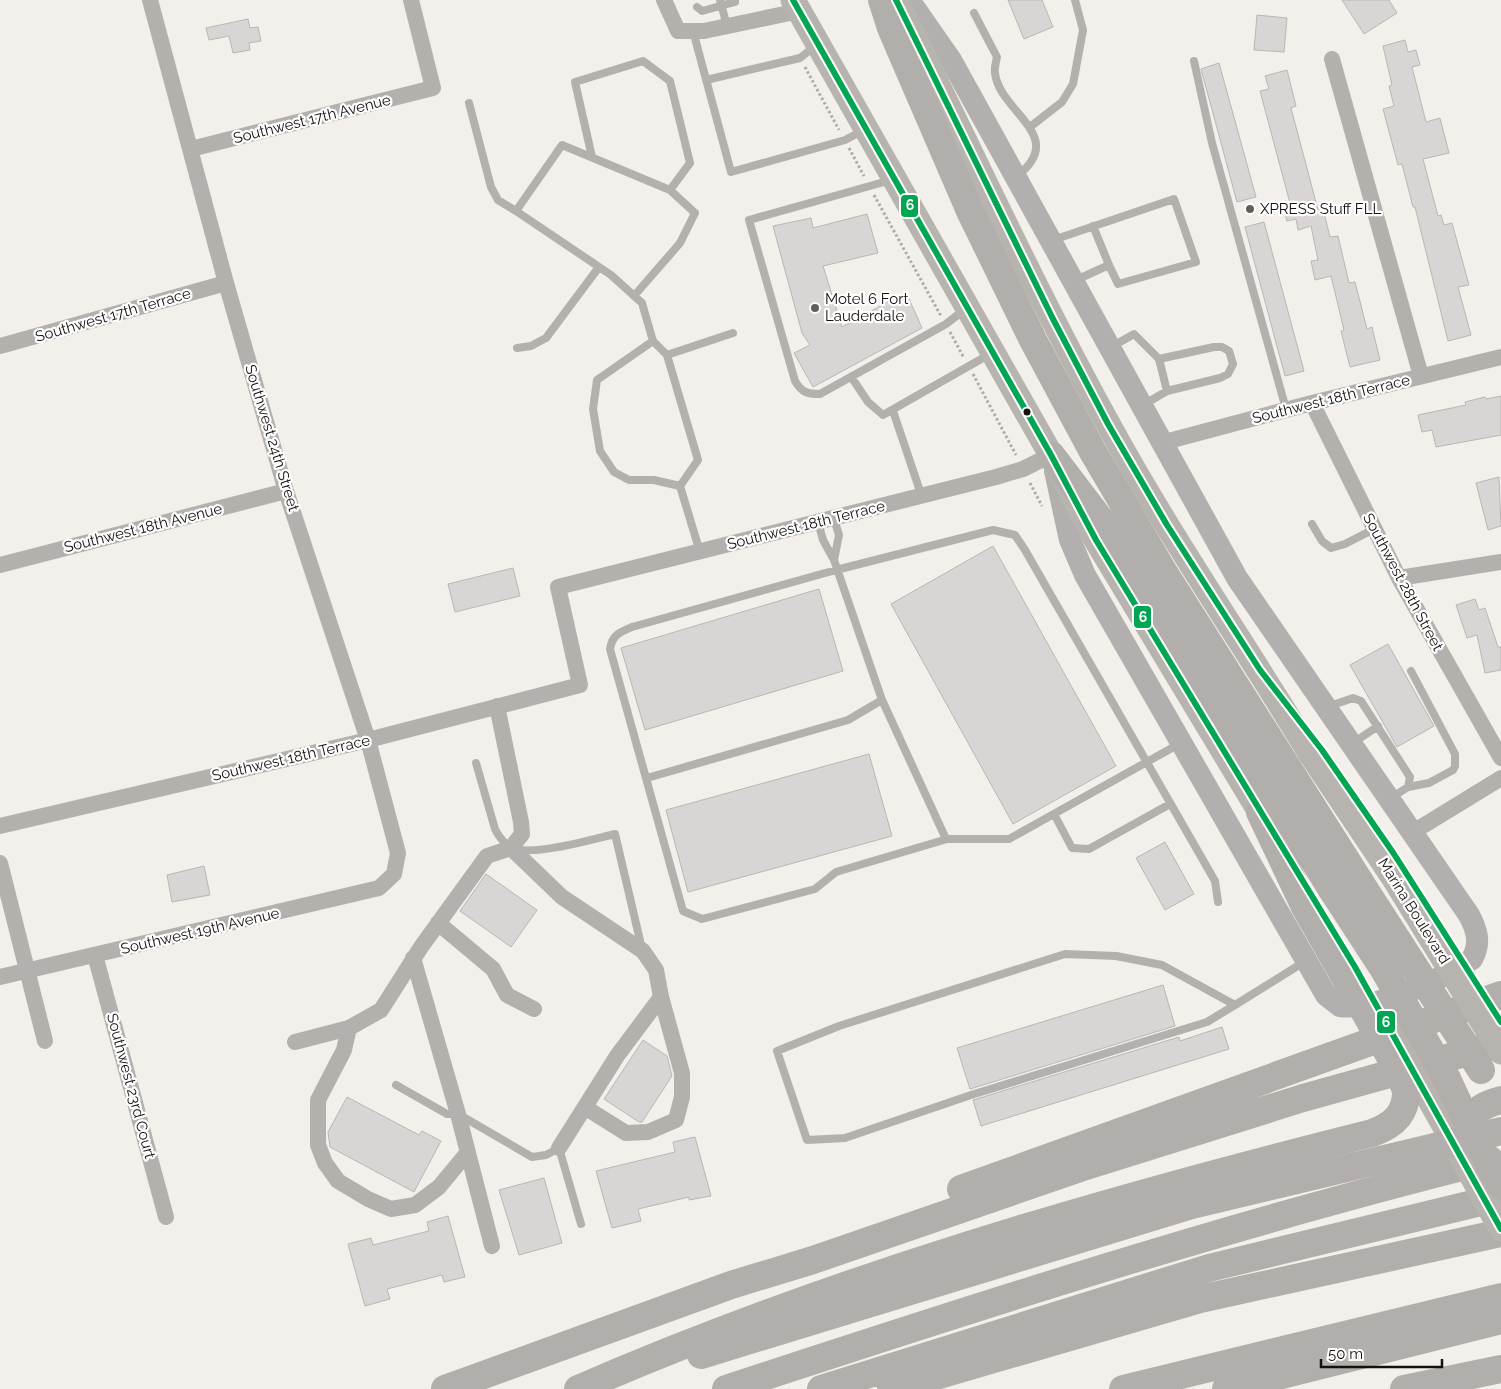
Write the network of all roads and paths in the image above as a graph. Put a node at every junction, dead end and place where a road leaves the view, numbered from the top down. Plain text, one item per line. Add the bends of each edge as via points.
1 (150, 0) edge
2 (411, 0) edge
3 (664, 0) edge
4 (707, 0) edge
5 (736, 0) edge
6 (882, 0) edge
7 (896, 0) edge
8 (909, 0) edge
9 (1076, 0) edge
10 (721, 3) edge
11 (796, 5) edge
12 (697, 7) dead end
13 (710, 9) junction
14 (974, 13) dead end
15 (727, 26) junction
16 (685, 31) junction
17 (818, 44) junction
18 (1332, 59) dead end
19 (1194, 61) dead end
20 (706, 80) junction
21 (469, 103) dead end
22 (1030, 127) junction
23 (866, 129) junction
24 (191, 149) junction
25 (592, 158) junction
26 (1017, 176) junction
27 (894, 179) junction
28 (670, 190) junction
29 (516, 211) junction
30 (1093, 226) junction
31 (1052, 240) junction
32 (1109, 265) junction
33 (599, 267) junction
34 (1074, 281) junction
35 (226, 283) junction
36 (634, 296) junction
37 (968, 308) junction
38 (733, 333) dead end
39 (653, 341) junction
40 (0, 346) edge
41 (1110, 347) junction
42 (516, 348) dead end
43 (993, 352) junction
44 (667, 355) junction
45 (1501, 357) edge
46 (1159, 359) junction
47 (1421, 376) junction
48 (852, 378) junction
49 (1167, 391) junction
50 (1312, 402) junction
51 (1141, 406) junction
52 (1286, 409) junction
53 (893, 411) junction
54 (1161, 443) junction
55 (1052, 455) junction
56 (680, 486) junction
57 (286, 491) junction
58 (922, 497) junction
59 (826, 520) junction
60 (1312, 524) dead end
61 (1374, 529) junction
62 (700, 552) junction
63 (834, 560) junction
64 (1501, 562) edge
65 (0, 565) edge
66 (836, 570) junction
67 (1399, 578) junction
68 (1411, 671) dead end
69 (882, 700) junction
70 (497, 706) junction
71 (1325, 707) junction
72 (1378, 726) junction
73 (368, 740) junction
74 (1182, 742) junction
75 (1351, 744) junction
76 (1316, 752) junction
77 (1501, 758) edge
78 (1147, 762) junction
79 (476, 763) dead end
80 (647, 778) junction
81 (1501, 778) edge
82 (1399, 793) junction
83 (1170, 804) junction
84 (1260, 812) joint
85 (1054, 814) junction
86 (0, 826) edge
87 (1413, 832) junction
88 (946, 839) junction
89 (511, 848) junction
90 (0, 863) edge
91 (394, 874) joint
92 (1218, 902) dead end
93 (438, 923) junction
94 (643, 951) junction
95 (95, 955) junction
96 (413, 958) junction
97 (1306, 961) junction
98 (28, 970) junction
99 (0, 977) edge
100 (1501, 995) edge
101 (661, 996) junction
102 (1235, 1004) junction
103 (534, 1008) dead end
104 (1501, 1022) edge
105 (350, 1028) junction
106 (45, 1041) dead end
107 (295, 1042) dead end
108 (1501, 1043) edge
109 (1494, 1069) edge
110 (396, 1085) dead end
111 (1425, 1085) junction
112 (1501, 1100) edge
113 (586, 1108) junction
114 (458, 1114) junction
115 (1501, 1131) edge
116 (1461, 1134) junction
117 (559, 1148) junction
118 (468, 1152) junction
119 (1501, 1158) edge
120 (1501, 1185) edge
121 (1501, 1197) edge
122 (166, 1217) dead end
123 (581, 1224) dead end
124 (1501, 1229) edge
125 (1501, 1233) edge
126 (492, 1246) dead end
127 (1501, 1248) edge
128 (731, 1285) junction
129 (1501, 1297) edge
130 (1501, 1320) edge
131 (1501, 1368) edge
132 (446, 1389) edge
133 (578, 1389) edge
134 (587, 1389) edge
135 (726, 1389) edge
136 (821, 1389) edge
137 (891, 1389) edge
138 (945, 1389) edge
139 (1123, 1389) edge
140 (1226, 1389) edge
141 (1404, 1389) edge

1 - 24 street, Southwest 24th Street
2 - 24 street, Southwest 17th Avenue via 433,88
3 - 16 street
4 - 13 lane
5 - 10 lane
6 - 109 highway, bridge via 891,28 970,210 1088,444 1163,571 1360,882
7 - 76 main road, Marina Boulevard via 1108,424 1197,575
8 - 26 main road via 951,60
9 - 22 lane via 1083,30 1073,84 1062,102
10 - 13 lane
10 - 15 lane
11 - 15 street
11 - 17 main road
12 - 13 lane via 702,11
14 - 22 lane via 998,58 994,72 999,86
15 - 16 street via 704,32
16 - 20 lane
17 - 20 lane via 800,58
17 - 23 main road
18 - 47 street
19 - 52 lane via 1212,143
20 - 23 lane via 731,172 844,140
21 - 29 lane via 491,187 498,200
22 - 26 lane via 1036,156
23 - 27 main road
24 - 35 street, Southwest 24th Street
25 - 28 lane
25 - 28 lane via 576,82 643,61 670,81 690,164
25 - 29 lane via 562,145
26 - 31 main road
27 - 37 main road
27 - 48 lane via 749,220 800,390 820,394
28 - 36 lane via 695,213 680,243
29 - 33 lane
30 - 31 lane
30 - 32 lane
30 - 32 lane via 1174,199 1196,262 1118,284
31 - 34 main road
32 - 34 lane
33 - 36 lane
33 - 42 lane via 546,338 531,346
34 - 41 main road
35 - 40 street, Southwest 17th Terrace
35 - 57 street, Southwest 24th Street
36 - 39 lane via 642,303
37 - 43 main road
37 - 48 lane
38 - 44 lane
39 - 44 lane
39 - 56 lane via 597,380 593,409 600,451 614,472 629,480 654,480
41 - 46 lane via 1134,334
41 - 51 main road
43 - 53 lane
43 - 55 main road
44 - 56 lane via 698,460
45 - 47 street, Southwest 18th Terrace
46 - 49 lane
46 - 49 lane via 1222,347 1230,351 1233,364 1228,374
47 - 50 street, Southwest 18th Terrace
48 - 53 lane via 868,402 883,415
49 - 51 lane
50 - 52 street, Southwest 18th Terrace
50 - 61 street, Southwest 28th Street
51 - 54 main road
52 - 54 street, Southwest 18th Terrace
53 - 58 lane
54 - 71 main road via 1238,578
55 - 58 street, Southwest 18th Terrace via 1023,469
55 - 74 main road via 1066,526 1079,563
55 - 84 main road via 1096,540
55 - 111 highway, bridge via 1112,535 1383,968
56 - 62 lane
57 - 65 street, Southwest 18th Avenue
57 - 73 street, Southwest 24th Street
58 - 59 street, Southwest 18th Terrace
59 - 62 street, Southwest 18th Terrace
59 - 63 lane via 822,540
59 - 63 lane via 838,535
60 - 61 lane via 1322,541 1331,548
61 - 67 street, Southwest 28th Street
62 - 70 street, Southwest 18th Terrace via 558,587 580,685
63 - 66 lane
64 - 67 street
66 - 69 lane
66 - 78 lane via 993,530 1015,536
66 - 80 lane via 632,627 617,634 610,649
67 - 77 street, Southwest 28th Street
68 - 82 lane via 1455,754 1456,766 1428,783
69 - 80 lane via 848,720
69 - 88 lane
70 - 73 street, Southwest 18th Terrace
70 - 89 street via 522,834
71 - 72 lane via 1357,699
71 - 75 main road
72 - 75 lane
72 - 82 lane via 1410,777
73 - 86 street, Southwest 18th Terrace
73 - 91 street, Southwest 24th Street via 398,853
74 - 78 lane
74 - 97 main road
75 - 82 main road
76 - 104 main road, Marina Boulevard via 1394,854
76 - 109 main road, Marina Boulevard, bridge via 1393,877
78 - 83 lane
78 - 85 lane
79 - 89 lane via 495,829
80 - 88 lane via 683,912 702,920 816,889 836,872
81 - 87 street
82 - 87 main road
83 - 85 lane via 1089,849 1072,848
83 - 92 lane via 1215,881
84 - 111 highway, bridge via 1306,907 1396,1067
85 - 88 lane via 1009,839
87 - 97 main road via 1475,926 1477,950 1472,959 1400,994 1346,1006 1336,1004 1326,996
89 - 93 street via 487,856
89 - 94 street via 562,897
89 - 94 lane via 537,851 615,834
90 - 98 street
91 - 95 street, Southwest 19th Avenue via 379,888
93 - 96 street
93 - 103 street via 493,969 507,995
94 - 101 street via 656,970
95 - 98 street, Southwest 19th Avenue
95 - 122 street, Southwest 23rd Court
96 - 105 street via 381,1010
96 - 114 street
97 - 102 lane
98 - 99 street, Southwest 19th Avenue
98 - 106 street
100 - 128 highway via 806,1244
101 - 113 street via 617,1056
101 - 113 street via 682,1073 682,1097 676,1120 648,1132 626,1133
102 - 102 lane via 1162,965 1116,956 1065,954 839,1026 777,1051 807,1140 845,1138 1207,1022
105 - 107 street
105 - 118 street via 344,1050 318,1100 318,1145 325,1163 338,1181 391,1209 416,1205 439,1187
108 - 128 highway via 1170,1139
110 - 114 lane via 447,1114
111 - 116 highway
111 - 133 highway via 1405,1103 1400,1116 1372,1133 1122,1198 918,1260 702,1337
112 - 116 highway via 1478,1110
113 - 117 street
114 - 117 lane via 532,1157 546,1155
114 - 118 street
115 - 134 highway, bridge via 1188,1206
116 - 120 highway, bridge
116 - 124 main road, bridge
117 - 123 lane
118 - 126 street
119 - 135 highway via 1167,1248
121 - 136 highway via 1209,1268
125 - 137 highway via 1200,1299
127 - 138 highway via 1205,1317
128 - 132 highway
129 - 139 highway
130 - 140 highway
131 - 141 highway

